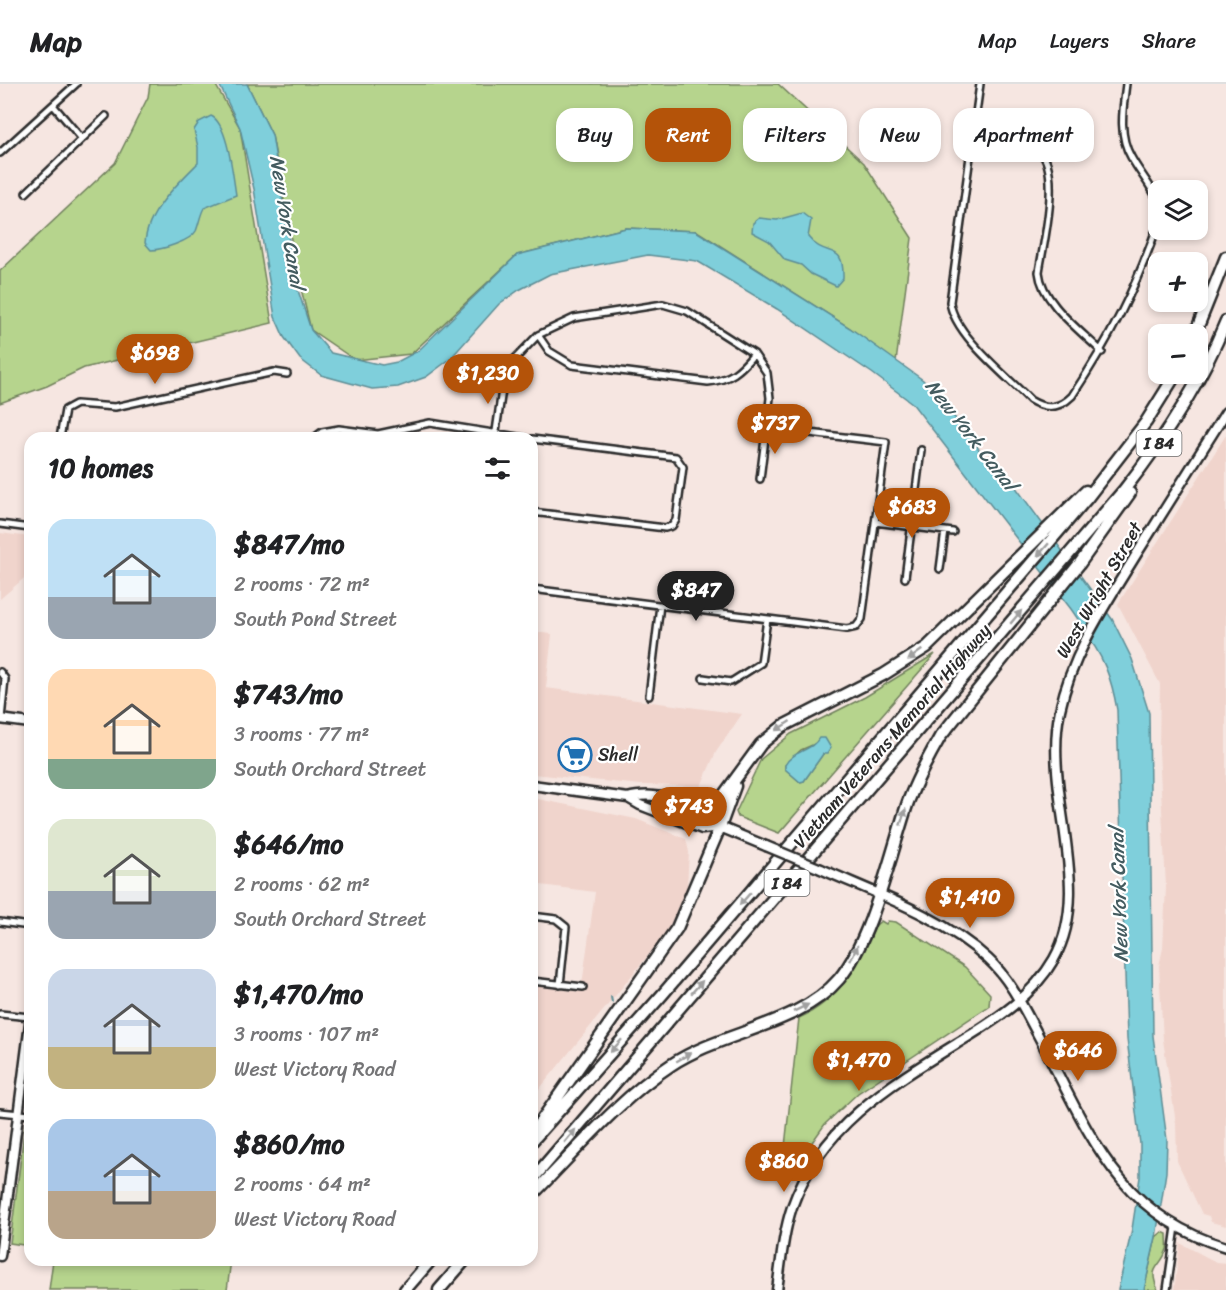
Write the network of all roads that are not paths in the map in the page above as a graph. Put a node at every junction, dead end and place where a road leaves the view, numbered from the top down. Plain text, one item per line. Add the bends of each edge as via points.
1 (76, 84) edge
2 (980, 84) edge
3 (1126, 84) edge
4 (53, 105) junction
5 (976, 108) edge
6 (106, 116) dead end
7 (82, 139) junction
8 (0, 153) edge
9 (968, 162) edge
10 (1046, 162) edge
11 (1148, 185) edge
12 (26, 194) dead end
13 (1152, 240) edge
14 (1226, 257) edge
15 (1226, 321) edge
16 (1199, 324) edge
17 (538, 335) junction
18 (1102, 352) junction
19 (754, 354) junction
20 (287, 374) dead end
21 (1170, 384) edge
22 (1226, 412) edge
23 (1176, 417) junction
24 (767, 428) junction
25 (61, 432) edge
26 (322, 432) edge
27 (362, 432) edge
28 (387, 432) edge
29 (480, 432) edge
30 (496, 432) edge
31 (538, 440) edge
32 (921, 450) dead end
33 (760, 479) dead end
34 (538, 513) edge
35 (875, 522) junction
36 (0, 524) edge
37 (24, 527) edge
38 (912, 527) junction
39 (1054, 529) junction
40 (945, 531) junction
41 (953, 532) dead end
42 (940, 569) dead end
43 (905, 578) dead end
44 (538, 590) edge
45 (660, 605) junction
46 (767, 619) junction
47 (0, 672) edge
48 (703, 678) dead end
49 (649, 696) dead end
50 (0, 719) edge
51 (24, 722) edge
52 (737, 780) junction
53 (538, 786) edge
54 (628, 798) junction
55 (698, 808) junction
56 (720, 828) junction
57 (878, 895) junction
58 (538, 917) edge
59 (0, 922) edge
60 (24, 925) edge
61 (538, 982) edge
62 (560, 985) junction
63 (583, 987) dead end
64 (1020, 1000) junction
65 (0, 1014) edge
66 (24, 1016) edge
67 (24, 1073) edge
68 (0, 1112) edge
69 (19, 1114) junction
70 (24, 1114) edge
71 (538, 1125) edge
72 (538, 1134) edge
73 (538, 1173) edge
74 (538, 1189) edge
75 (1176, 1227) junction
76 (1226, 1247) edge
77 (0, 1256) edge
78 (426, 1266) edge
79 (460, 1266) edge
80 (405, 1290) edge
81 (439, 1290) edge
82 (777, 1290) edge
83 (1167, 1290) edge

1 - 4 street
2 - 5 street
3 - 11 street via 1124,137 1131,158
4 - 7 street
4 - 8 street
6 - 7 street
7 - 12 street
9 - 18 street via 950,302 951,314 962,330 1030,400 1052,408 1065,404
10 - 18 street via 1051,179 1040,285
13 - 18 street via 1139,278
14 - 16 highway
15 - 23 highway, Vietnam Veterans Memorial Highway / I 84
17 - 19 street via 574,318 663,304 687,311
17 - 19 street via 549,351 572,365 708,382 740,372
17 - 30 street via 504,376
19 - 24 street via 770,385
20 - 25 street via 274,372 115,407 72,405 65,410
21 - 39 highway, I 84 via 1119,460
22 - 64 main road, West Wright Street via 1104,606 1067,685 1056,735 1057,788 1071,885 1068,921 1059,949 1040,982
57 -> 23 highway via 909,801 940,737 1080,563
73 -> 23 highway, Vietnam Veterans Memorial Highway / I 84 via 1072,551 1137,473
24 - 33 street
24 - 35 street via 886,442
26 - 27 street
28 - 29 street via 430,423
31 - 34 street via 676,457 683,467 672,526
32 - 38 street
35 - 38 street
35 - 46 street via 862,619 856,627
36 - 37 street
38 - 40 street
38 - 43 street
39 -> 52 highway via 1020,555 947,630 914,657 771,734 751,756
39 -> 72 highway, Vietnam Veterans Memorial Highway / I 84 via 1028,567
40 - 41 street
40 - 42 street
44 - 45 street
45 - 46 street
45 - 49 street
46 - 48 street via 761,663 731,682
47 - 50 street via 5,679
50 - 51 main road
52 - 55 highway via 714,803
52 - 56 highway
53 - 54 main road
54 - 55 main road via 642,793
54 - 56 main road via 702,829
55 - 56 main road via 715,817
56 - 57 main road, bridge
56 - 71 highway via 677,928
57 - 64 main road via 950,930 989,960
74 -> 57 highway via 633,1094 672,1064 714,1042 797,1011 830,988 849,963
58 - 62 street via 556,919 566,927
59 - 60 street
61 - 62 street
62 - 63 street
64 - 75 main road via 1098,1150 1137,1198
64 - 82 main road, West Wright Street via 994,1021 894,1082 862,1106 836,1133 810,1170 792,1208
65 - 66 street
67 - 69 main road
68 - 69 street
69 - 70 street
69 - 77 main road
75 - 76 main road
75 - 83 street
78 - 80 highway
79 - 81 highway

